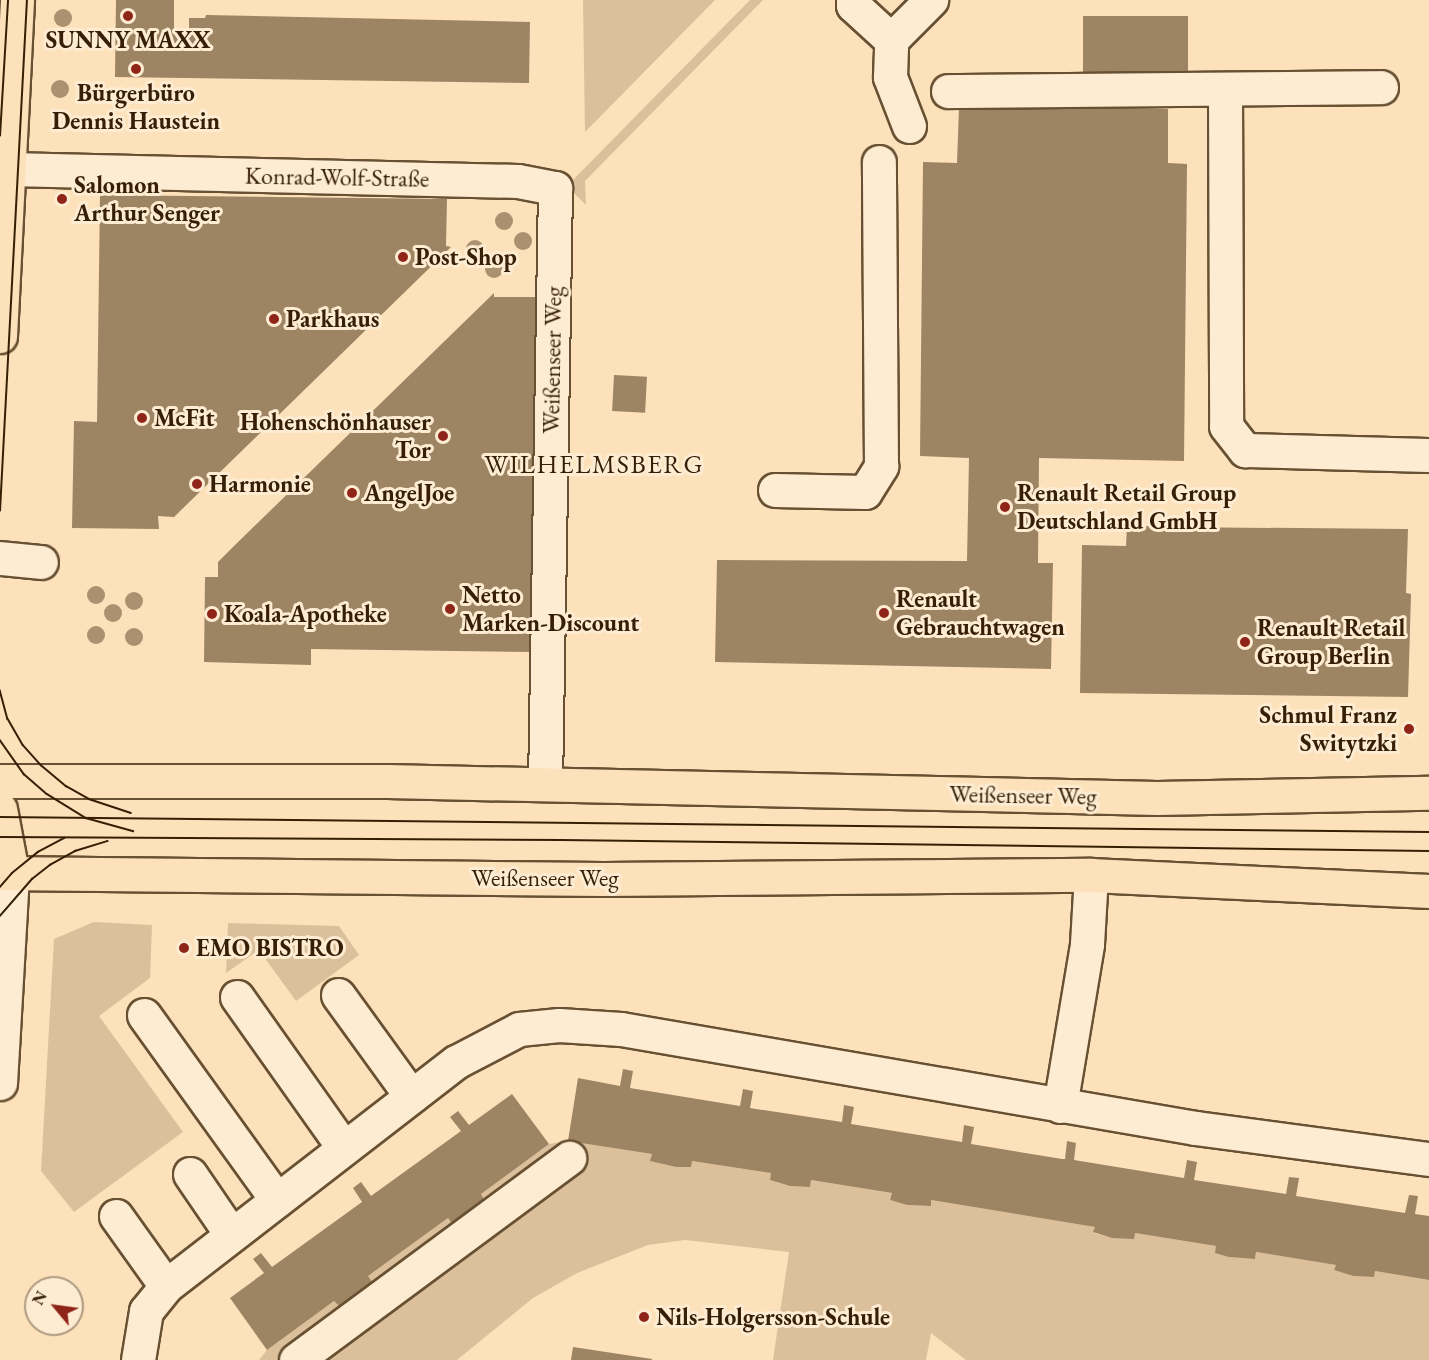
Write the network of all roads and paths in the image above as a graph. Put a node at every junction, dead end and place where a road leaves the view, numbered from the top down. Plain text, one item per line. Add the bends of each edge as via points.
1 (17, 0) edge
2 (853, 0) edge
3 (932, 0) edge
4 (891, 40) junction
5 (1381, 87) dead end
6 (1225, 88) junction
7 (948, 91) dead end
8 (909, 126) dead end
9 (879, 162) dead end
10 (9, 169) junction
11 (555, 188) joint
12 (0, 336) edge
13 (1429, 455) edge
14 (775, 490) dead end
15 (0, 558) edge
16 (41, 562) dead end
17 (0, 781) edge
18 (545, 784) junction
19 (1429, 793) edge
20 (0, 809) edge
21 (6, 873) edge
22 (1090, 875) junction
23 (1429, 891) edge
24 (338, 995) dead end
25 (237, 997) dead end
26 (144, 1015) dead end
27 (0, 1083) edge
28 (411, 1096) junction
29 (1060, 1106) junction
30 (344, 1148) junction
31 (569, 1158) dead end
32 (1429, 1159) edge
33 (190, 1174) dead end
34 (277, 1200) junction
35 (116, 1216) dead end
36 (231, 1234) junction
37 (166, 1286) junction
38 (138, 1360) edge
39 (296, 1360) edge

1 - 10 main road
2 - 4 street via 853,5
3 - 4 street
4 - 8 street via 890,77
5 - 6 street
6 - 7 street
6 - 13 street via 1226,426 1245,450
9 - 14 street via 881,466 865,492
10 - 11 street, Konrad-Wolf-Straße via 518,181
10 - 12 main road
11 - 18 street, Weißenseer Weg
15 - 16 street
17 - 18 main road, Weißenseer Weg
18 - 19 main road, Weißenseer Weg via 1157,798
20 - 21 main road
21 - 22 main road, Weißenseer Weg via 591,879
21 - 27 street
22 - 23 main road, Weißenseer Weg
22 - 29 street via 1087,944
24 - 28 street
25 - 30 street
26 - 34 street
28 - 29 street via 456,1062 519,1029 559,1025 621,1029
28 - 30 street
29 - 32 street
30 - 34 street
31 - 39 street
33 - 36 street
34 - 36 street
35 - 37 street
36 - 37 street
37 - 38 street via 147,1311

